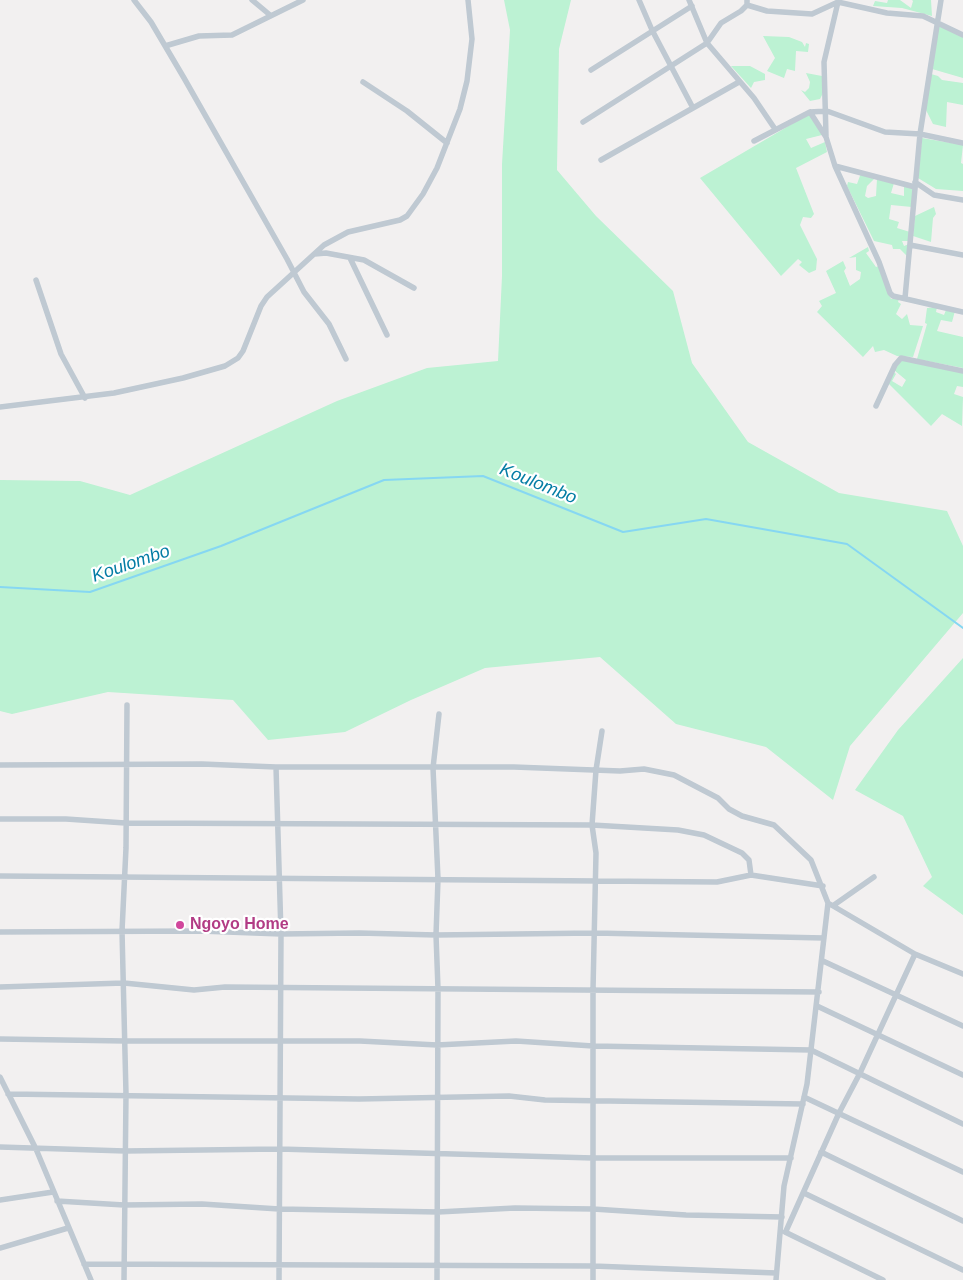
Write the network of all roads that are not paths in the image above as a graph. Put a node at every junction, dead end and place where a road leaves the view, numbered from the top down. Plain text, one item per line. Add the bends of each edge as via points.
1 (134, 0) edge
2 (252, 0) edge
3 (303, 0) edge
4 (468, 0) edge
5 (639, 0) edge
6 (941, 0) edge
7 (838, 1) edge
8 (691, 3) edge
9 (747, 3) edge
10 (270, 15) junction
11 (938, 23) junction
12 (652, 30) junction
13 (963, 35) edge
14 (707, 43) junction
15 (165, 46) junction
16 (672, 66) junction
17 (591, 70) dead end
18 (363, 82) dead end
19 (739, 82) junction
20 (693, 108) junction
21 (827, 111) junction
22 (810, 112) junction
23 (583, 122) dead end
24 (775, 129) junction
25 (920, 134) junction
26 (826, 137) junction
27 (754, 141) dead end
28 (447, 143) junction
29 (963, 143) edge
30 (601, 160) dead end
31 (835, 166) junction
32 (915, 184) junction
33 (963, 200) edge
34 (910, 245) junction
35 (313, 254) junction
36 (963, 255) edge
37 (350, 258) junction
38 (293, 272) junction
39 (36, 280) dead end
40 (414, 288) dead end
41 (905, 298) junction
42 (963, 312) edge
43 (387, 335) dead end
44 (346, 359) dead end
45 (963, 371) edge
46 (84, 398) junction
47 (876, 406) dead end
48 (0, 407) edge
49 (127, 705) dead end
50 (439, 714) dead end
51 (602, 731) dead end
52 (0, 765) edge
53 (126, 765) junction
54 (276, 767) junction
55 (433, 768) junction
56 (596, 770) junction
57 (0, 820) edge
58 (125, 823) junction
59 (278, 823) junction
60 (436, 825) junction
61 (592, 825) junction
62 (751, 875) junction
63 (0, 876) edge
64 (125, 876) junction
65 (874, 877) dead end
66 (279, 878) junction
67 (438, 879) junction
68 (596, 880) junction
69 (823, 886) junction
70 (831, 904) junction
71 (122, 931) junction
72 (0, 932) edge
73 (595, 933) junction
74 (281, 934) junction
75 (436, 935) junction
76 (824, 938) junction
77 (915, 954) junction
78 (823, 961) junction
79 (963, 974) edge
80 (124, 983) junction
81 (0, 986) edge
82 (280, 988) junction
83 (438, 988) junction
84 (593, 990) junction
85 (819, 992) junction
86 (897, 993) junction
87 (818, 1006) junction
88 (963, 1026) edge
89 (878, 1033) junction
90 (0, 1039) edge
91 (280, 1040) junction
92 (125, 1042) junction
93 (437, 1045) junction
94 (593, 1046) junction
95 (811, 1050) junction
96 (860, 1073) junction
97 (963, 1074) edge
98 (0, 1077) edge
99 (2, 1084) edge
100 (8, 1094) junction
101 (126, 1094) junction
102 (804, 1097) junction
103 (280, 1098) junction
104 (437, 1099) junction
105 (593, 1101) junction
106 (802, 1104) junction
107 (839, 1113) junction
108 (963, 1124) edge
109 (0, 1147) edge
110 (36, 1149) junction
111 (279, 1149) junction
112 (125, 1151) junction
113 (822, 1152) junction
114 (438, 1154) junction
115 (593, 1158) junction
116 (791, 1158) junction
117 (963, 1172) edge
118 (53, 1192) junction
119 (804, 1193) junction
120 (0, 1200) edge
121 (57, 1201) junction
122 (124, 1205) junction
123 (278, 1209) junction
124 (593, 1209) junction
125 (438, 1212) junction
126 (782, 1217) junction
127 (963, 1221) edge
128 (68, 1228) junction
129 (784, 1233) junction
130 (0, 1248) edge
131 (84, 1264) junction
132 (437, 1264) junction
133 (279, 1265) junction
134 (123, 1266) junction
135 (593, 1266) junction
136 (963, 1270) edge
137 (777, 1278) edge
138 (86, 1280) edge
139 (91, 1280) edge
140 (124, 1280) edge
141 (279, 1280) edge
142 (437, 1280) edge
143 (593, 1280) edge
144 (883, 1280) edge

1 - 15 street
2 - 10 street
3 - 10 street
4 - 28 street via 472,39 467,81
5 - 12 street
6 - 11 street
7 - 9 street via 812,14 767,11
7 - 11 street via 887,13 923,16
7 - 21 street via 824,62
8 - 12 street
8 - 14 street
9 - 14 street via 742,12 721,23
10 - 15 street via 232,35 199,36
11 - 13 street
11 - 25 street
12 - 16 street
12 - 17 street
14 - 16 street
14 - 19 street
15 - 38 street
16 - 20 street
16 - 23 street
18 - 28 street
19 - 20 street
19 - 24 street
20 - 30 street
21 - 22 street
21 - 25 street via 885,132
21 - 26 street
22 - 24 street
22 - 26 street
24 - 27 street
25 - 29 street
25 - 32 street
26 - 31 street
28 - 35 street via 438,168 407,216 336,237
31 - 32 street
31 - 41 street via 880,262 890,293
32 - 33 street via 934,195
32 - 34 street
34 - 36 street
34 - 41 street
35 - 37 street
35 - 38 street
37 - 40 street via 376,265
37 - 43 street
38 - 44 street via 329,324
38 - 46 street via 261,306 243,351 232,362 174,380
39 - 46 street via 61,354
41 - 42 street
45 - 47 street via 901,358 894,365
46 - 48 street
49 - 53 street
50 - 55 street
51 - 56 street
52 - 53 street
53 - 54 street
53 - 58 street
54 - 55 street
54 - 59 street
55 - 56 street
55 - 60 street
56 - 61 street
56 - 69 street via 644,769 674,775 718,798 742,816 774,825 811,860
57 - 58 street via 66,819
58 - 59 street
58 - 64 street
59 - 60 street
59 - 66 street
60 - 61 street
60 - 67 street
61 - 62 street via 678,830 704,835 742,853 749,860
61 - 68 street
62 - 68 street via 717,882
62 - 69 street
63 - 64 street
64 - 66 street
64 - 71 street
65 - 70 street
66 - 67 street
66 - 74 street
67 - 68 street
67 - 75 street
68 - 73 street
69 - 70 street
70 - 76 street
70 - 77 street
71 - 72 street
71 - 74 street
71 - 80 street
73 - 75 street
73 - 76 street
73 - 84 street
74 - 75 street
74 - 82 street
75 - 83 street
76 - 78 street
77 - 79 street
77 - 86 street
78 - 85 street
78 - 86 street
80 - 81 street
80 - 82 street via 194,990
80 - 92 street
82 - 83 street
82 - 91 street
83 - 84 street
83 - 93 street
84 - 85 street
84 - 94 street
85 - 87 street
86 - 88 street
86 - 89 street
87 - 89 street
87 - 95 street
89 - 96 street
89 - 97 street
90 - 92 street
91 - 92 street
91 - 93 street via 360,1040
91 - 103 street
92 - 101 street
93 - 94 street via 516,1041
93 - 104 street
94 - 95 street
94 - 105 street
95 - 96 street
95 - 102 street
96 - 107 street
96 - 108 street
98 - 99 street
99 - 100 street
100 - 101 street
100 - 110 street
101 - 103 street
101 - 112 street
102 - 106 street
102 - 107 street
103 - 104 street
103 - 111 street
104 - 105 street via 509,1096
104 - 114 street
105 - 106 street
105 - 115 street
106 - 116 street
107 - 113 street
107 - 117 street
109 - 110 street
110 - 112 street
110 - 118 street
111 - 112 street
111 - 114 street
111 - 123 street
112 - 122 street
113 - 119 street
113 - 127 street
114 - 115 street
114 - 125 street
115 - 116 street
115 - 124 street
116 - 126 street via 784,1186
118 - 120 street
118 - 121 street
119 - 129 street
119 - 136 street
121 - 122 street
121 - 128 street
122 - 123 street via 202,1204
122 - 134 street
123 - 125 street
123 - 133 street
124 - 125 street via 515,1208
124 - 126 street
124 - 135 street
125 - 132 street
126 - 129 street
128 - 130 street
128 - 131 street
129 - 137 street
129 - 144 street
131 - 134 street
131 - 139 street
132 - 133 street
132 - 135 street
132 - 142 street
133 - 134 street
133 - 141 street
134 - 140 street
135 - 137 street
135 - 143 street
138 - 139 street

